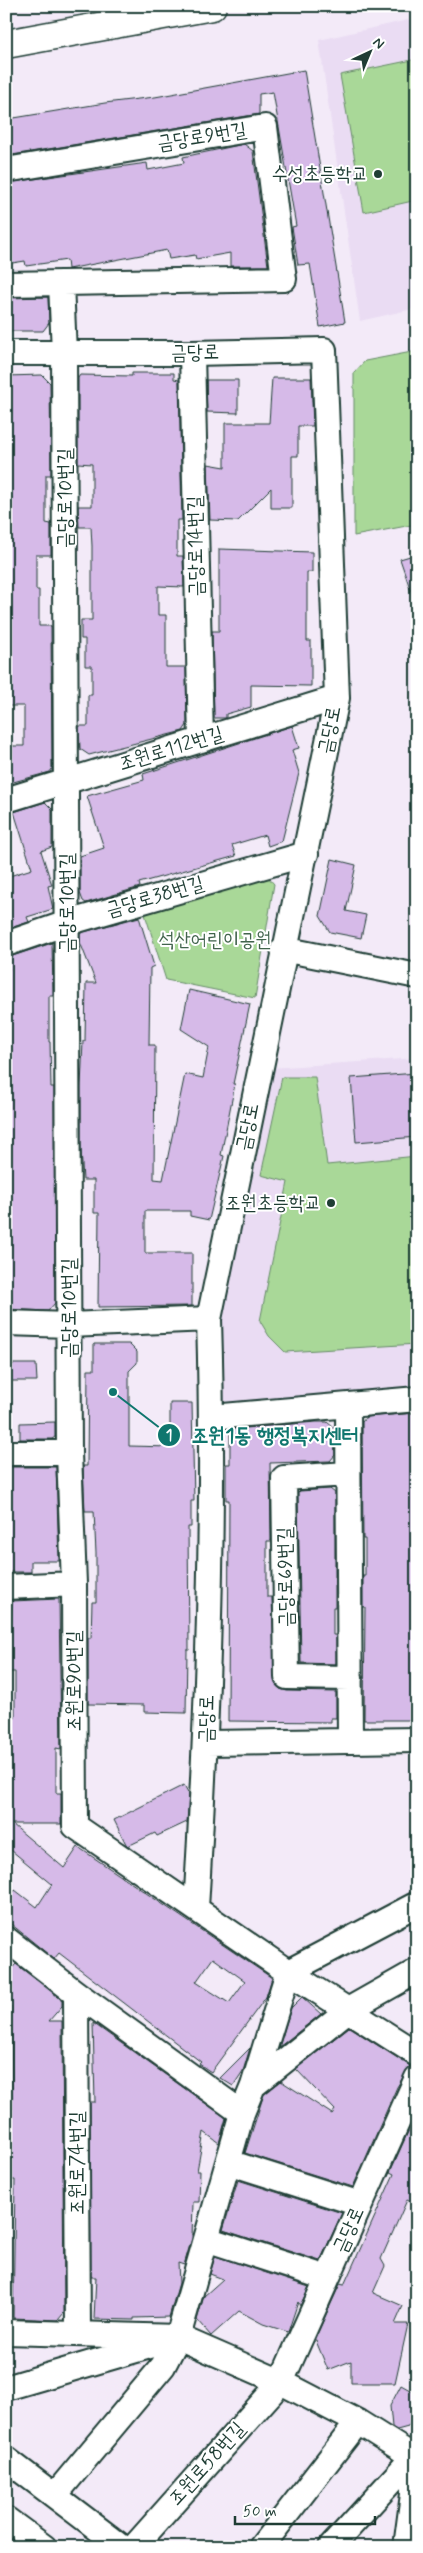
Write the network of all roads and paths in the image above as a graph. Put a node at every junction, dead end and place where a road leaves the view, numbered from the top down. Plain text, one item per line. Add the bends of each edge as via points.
1 (212, 6) edge
2 (6, 44) edge
3 (6, 170) edge
4 (62, 283) junction
5 (6, 284) edge
6 (64, 353) junction
7 (192, 353) junction
8 (6, 354) edge
9 (336, 698) junction
10 (201, 740) junction
11 (66, 781) junction
12 (6, 800) edge
13 (306, 854) junction
14 (67, 922) junction
15 (6, 944) edge
16 (283, 949) junction
17 (417, 976) edge
18 (209, 1319) junction
19 (6, 1323) edge
20 (69, 1325) junction
21 (417, 1400) edge
22 (348, 1406) junction
23 (212, 1417) junction
24 (6, 1453) edge
25 (70, 1453) junction
26 (348, 1474) junction
27 (74, 1584) junction
28 (6, 1587) edge
29 (350, 1678) junction
30 (417, 1740) edge
31 (350, 1741) junction
32 (206, 1743) junction
33 (417, 1904) edge
34 (196, 1908) junction
35 (6, 1939) edge
36 (417, 1970) edge
37 (288, 1972) junction
38 (76, 1993) junction
39 (348, 2010) junction
40 (417, 2054) edge
41 (417, 2078) edge
42 (253, 2086) junction
43 (242, 2113) junction
44 (228, 2162) junction
45 (360, 2204) junction
46 (206, 2239) junction
47 (327, 2278) junction
48 (6, 2332) edge
49 (78, 2333) junction
50 (178, 2337) junction
51 (280, 2382) junction
52 (6, 2388) edge
53 (358, 2422) junction
54 (416, 2454) edge
55 (6, 2459) edge
56 (55, 2495) junction
57 (6, 2519) edge
58 (44, 2547) edge
59 (122, 2547) edge
60 (134, 2547) edge
61 (261, 2547) edge
62 (331, 2547) edge
63 (406, 2547) edge

1 - 2 main road
3 - 4 street, 금당로9번길 via 265,127 284,279
4 - 5 street, 금당로9번길
4 - 6 street
6 - 7 street, 금당로
6 - 8 street, 금당로
6 - 11 street, 금당로10번길
7 - 9 street, 금당로 via 324,350
7 - 10 street, 금당로14번길
9 - 10 street, 조원로112번길
9 - 13 street, 금당로
10 - 11 street, 조원로112번길
11 - 12 street, 조원로112번길
11 - 14 street, 금당로10번길
13 - 14 street, 금당로38번길
13 - 16 street, 금당로
14 - 15 street, 금당로38번길
14 - 20 street, 금당로10번길
16 - 17 street
16 - 18 street, 금당로
18 - 20 street
18 - 23 street, 금당로
19 - 20 street
20 - 25 street, 금당로10번길
21 - 22 street
22 - 23 street
22 - 26 street
23 - 32 street, 금당로
24 - 25 street
25 - 27 street, 조원로90번길
26 - 29 street
26 - 29 street, 금당로69번길 via 284,1478 287,1677
27 - 28 street
27 - 34 street, 조원로90번길 via 75,1826
29 - 31 street
30 - 31 street
31 - 32 street
32 - 34 street, 금당로
33 - 37 street
34 - 37 street
35 - 38 street
36 - 39 street
37 - 39 street
37 - 42 street
38 - 43 street
38 - 49 street, 조원로74번길
39 - 40 street
39 - 42 street
41 - 45 street, 금당로
42 - 43 street
43 - 44 street
44 - 45 street
44 - 46 street
45 - 47 street, 금당로
46 - 47 street
46 - 50 street
47 - 51 street, 금당로
48 - 49 street
49 - 50 street
50 - 51 street
50 - 52 street
50 - 56 street via 164,2366
51 - 53 street
51 - 60 street, 조원로58번길
53 - 54 street
53 - 61 street
54 - 62 street
54 - 63 street
55 - 56 street
56 - 59 street
57 - 58 street

